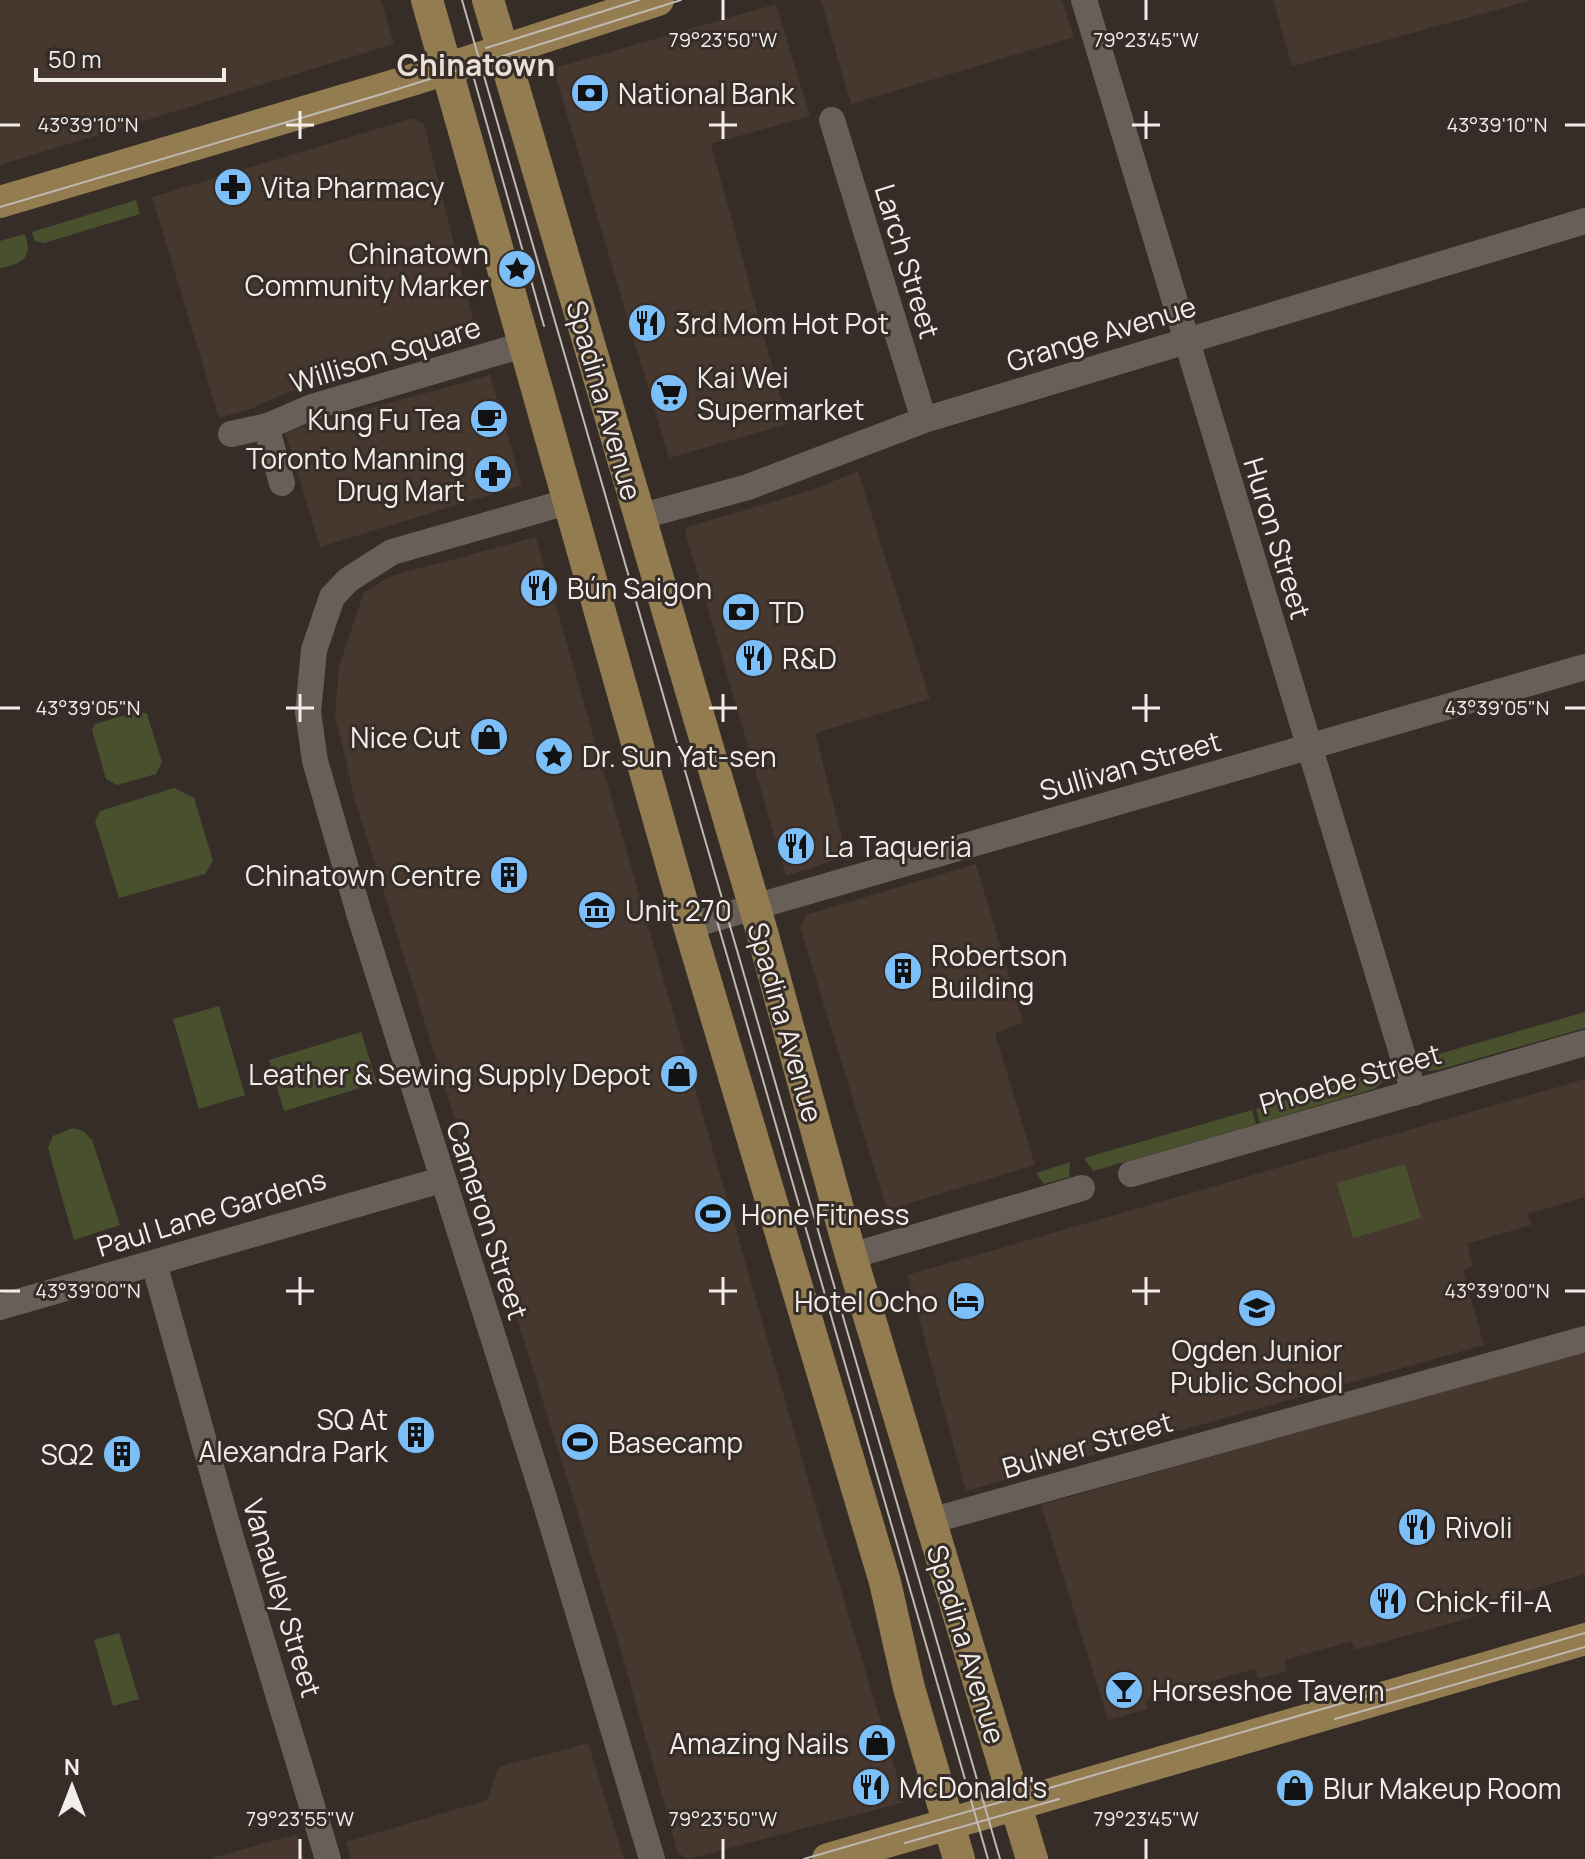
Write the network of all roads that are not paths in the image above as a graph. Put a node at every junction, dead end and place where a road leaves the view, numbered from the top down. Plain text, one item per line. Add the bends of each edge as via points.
1 (427, 0) edge
2 (488, 0) edge
3 (658, 0) edge
4 (1084, 0) edge
5 (502, 49) junction
6 (445, 69) junction
7 (832, 120) dead end
8 (0, 202) edge
9 (1585, 221) edge
10 (1185, 342) junction
11 (523, 345) junction
12 (924, 420) junction
13 (266, 426) junction
14 (231, 434) dead end
15 (282, 483) dead end
16 (567, 502) junction
17 (639, 517) junction
18 (1585, 667) edge
19 (1308, 747) junction
20 (754, 908) junction
21 (692, 925) junction
22 (1585, 1043) edge
23 (1414, 1093) junction
24 (1131, 1174) dead end
25 (441, 1180) junction
26 (1082, 1188) dead end
27 (851, 1256) junction
28 (154, 1263) junction
29 (0, 1307) edge
30 (1585, 1339) edge
31 (930, 1521) junction
32 (1585, 1639) edge
33 (1016, 1805) junction
34 (949, 1825) junction
35 (328, 1859) edge
36 (652, 1859) edge
37 (828, 1859) edge
38 (959, 1859) edge
39 (1032, 1859) edge

1 - 6 main road
2 - 5 main road, Spadina Avenue
3 - 5 main road
4 - 10 street, Huron Street
5 - 6 main road
5 - 17 main road, Spadina Avenue
6 - 8 main road
6 - 11 main road
7 - 12 street, Larch Street
9 - 10 street, Grange Avenue
10 - 12 street, Grange Avenue
10 - 19 street, Huron Street
11 - 13 street, Willison Square via 312,407
11 - 16 main road
12 - 17 street, Grange Avenue via 748,487
13 - 14 street, Willison Square
13 - 15 street, Willison Square
16 - 21 main road
16 - 25 street, Cameron Street via 392,552 348,580 332,597 308,680 315,761
17 - 20 main road, Spadina Avenue
18 - 19 street, Sullivan Street
19 - 20 street, Sullivan Street
19 - 23 street, Huron Street
20 - 21 street, Sullivan Street
20 - 27 main road, Spadina Avenue
21 - 34 main road via 885,1582
22 - 23 street, Phoebe Street
23 - 24 street, Phoebe Street
25 - 28 street, Paul Lane Gardens
25 - 36 street, Cameron Street via 545,1501
26 - 27 street
27 - 31 main road, Spadina Avenue
28 - 29 street, Paul Lane Gardens
28 - 35 street, Vanauley Street
30 - 31 street, Bulwer Street
31 - 33 main road, Spadina Avenue
32 - 33 main road
33 - 34 main road
33 - 39 main road, Spadina Avenue
34 - 37 main road
34 - 38 main road

